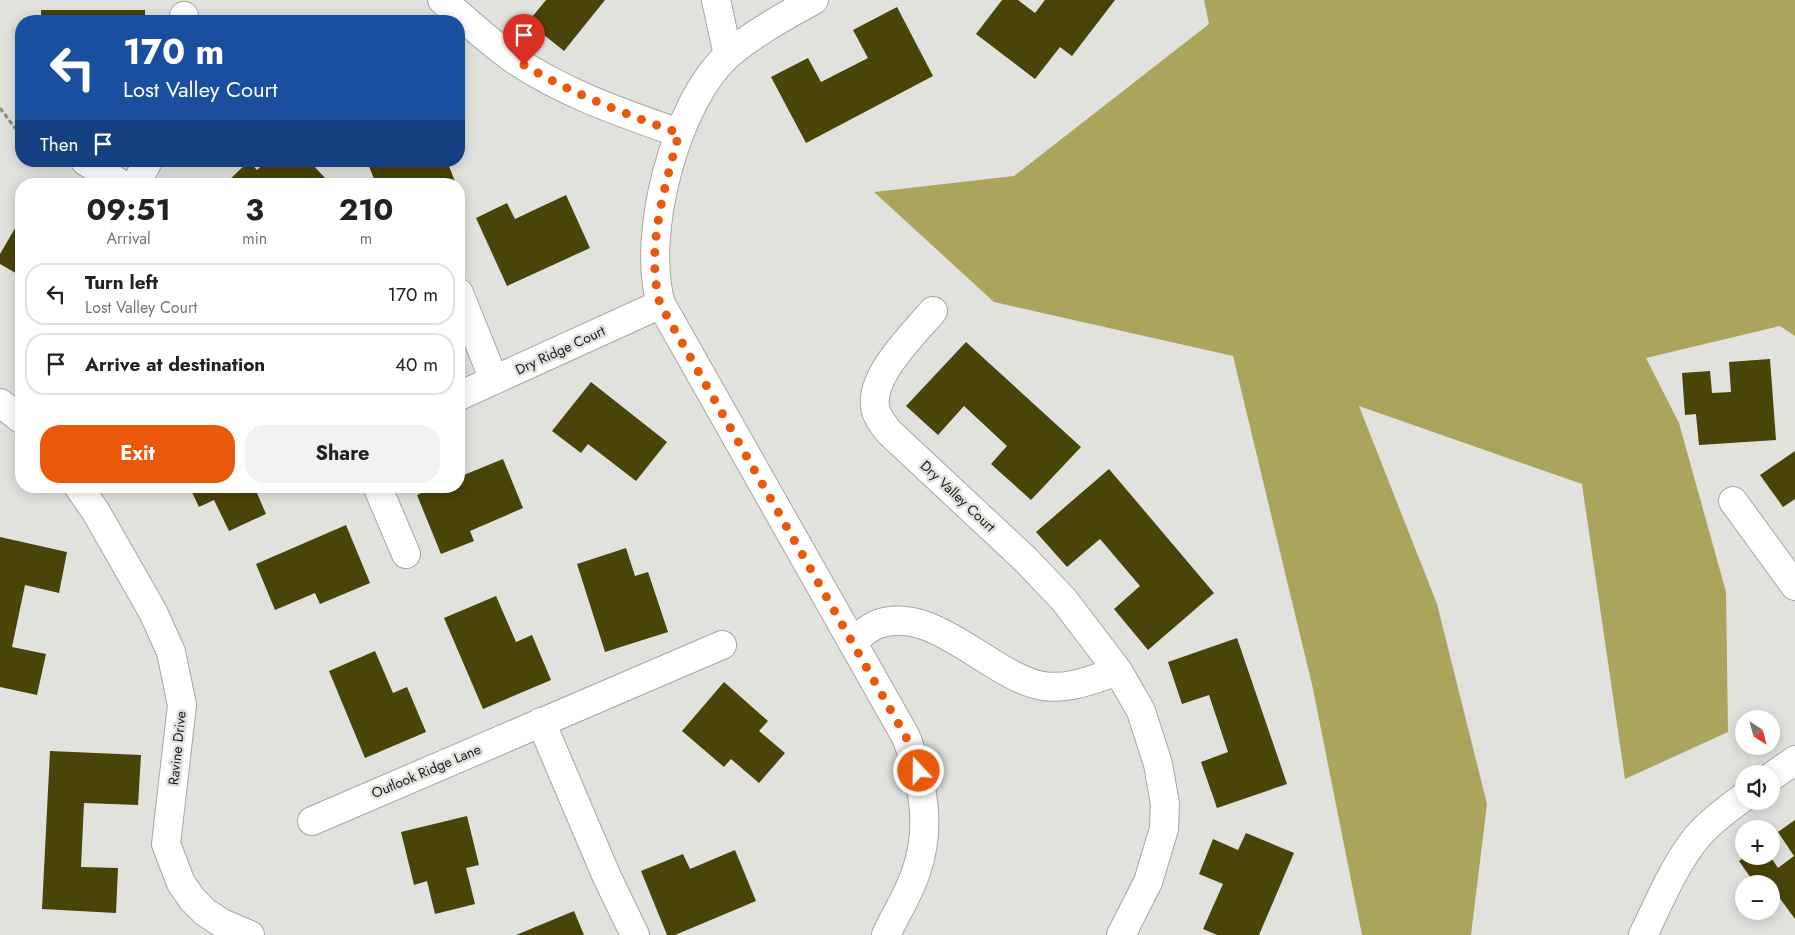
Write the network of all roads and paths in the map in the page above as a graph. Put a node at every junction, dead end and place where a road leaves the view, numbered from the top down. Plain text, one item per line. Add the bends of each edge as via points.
1 (442, 0) edge
2 (716, 0) edge
3 (814, 0) edge
4 (460, 15) edge
5 (465, 19) edge
6 (728, 55) junction
7 (0, 108) edge
8 (15, 128) edge
9 (679, 133) junction
10 (94, 167) edge
11 (112, 178) edge
12 (660, 304) junction
13 (465, 308) edge
14 (933, 311) dead end
15 (494, 380) junction
16 (465, 393) edge
17 (0, 403) edge
18 (15, 414) edge
19 (83, 493) edge
20 (380, 493) edge
21 (1734, 500) dead end
22 (406, 554) dead end
23 (1795, 586) edge
24 (852, 641) junction
25 (722, 645) dead end
26 (1118, 671) junction
27 (541, 722) junction
28 (1795, 760) edge
29 (1780, 771) edge
30 (1735, 803) edge
31 (312, 820) dead end
32 (250, 935) edge
33 (635, 935) edge
34 (886, 935) edge
35 (1121, 935) edge
36 (1643, 935) edge

1 - 4 street
2 - 6 street
3 - 6 street
5 - 9 street via 512,58 548,80 617,111
6 - 9 street via 705,80
7 - 8 path
9 - 12 street via 658,215 655,284
10 - 11 street
12 - 15 street, Dry Ridge Court
12 - 24 street
13 - 15 street
14 - 26 street, Dry Valley Court via 880,378 877,415 889,432 1064,600
15 - 16 street, Dry Ridge Court
17 - 18 street
19 - 32 street, Ravine Drive via 152,612 171,652 182,706 166,844 181,883 192,899 220,922
20 - 22 street
21 - 23 street
24 - 26 street via 878,624 910,621 940,632 1027,681 1044,686 1074,685
24 - 34 street via 906,737 919,771 925,806 924,836 916,872
25 - 27 street, Outlook Ridge Lane
26 - 35 street, Dry Valley Court via 1141,711 1158,764 1165,804 1164,829 1148,882
27 - 31 street, Outlook Ridge Lane
27 - 33 street
28 - 29 street
30 - 36 street via 1697,838 1683,858

